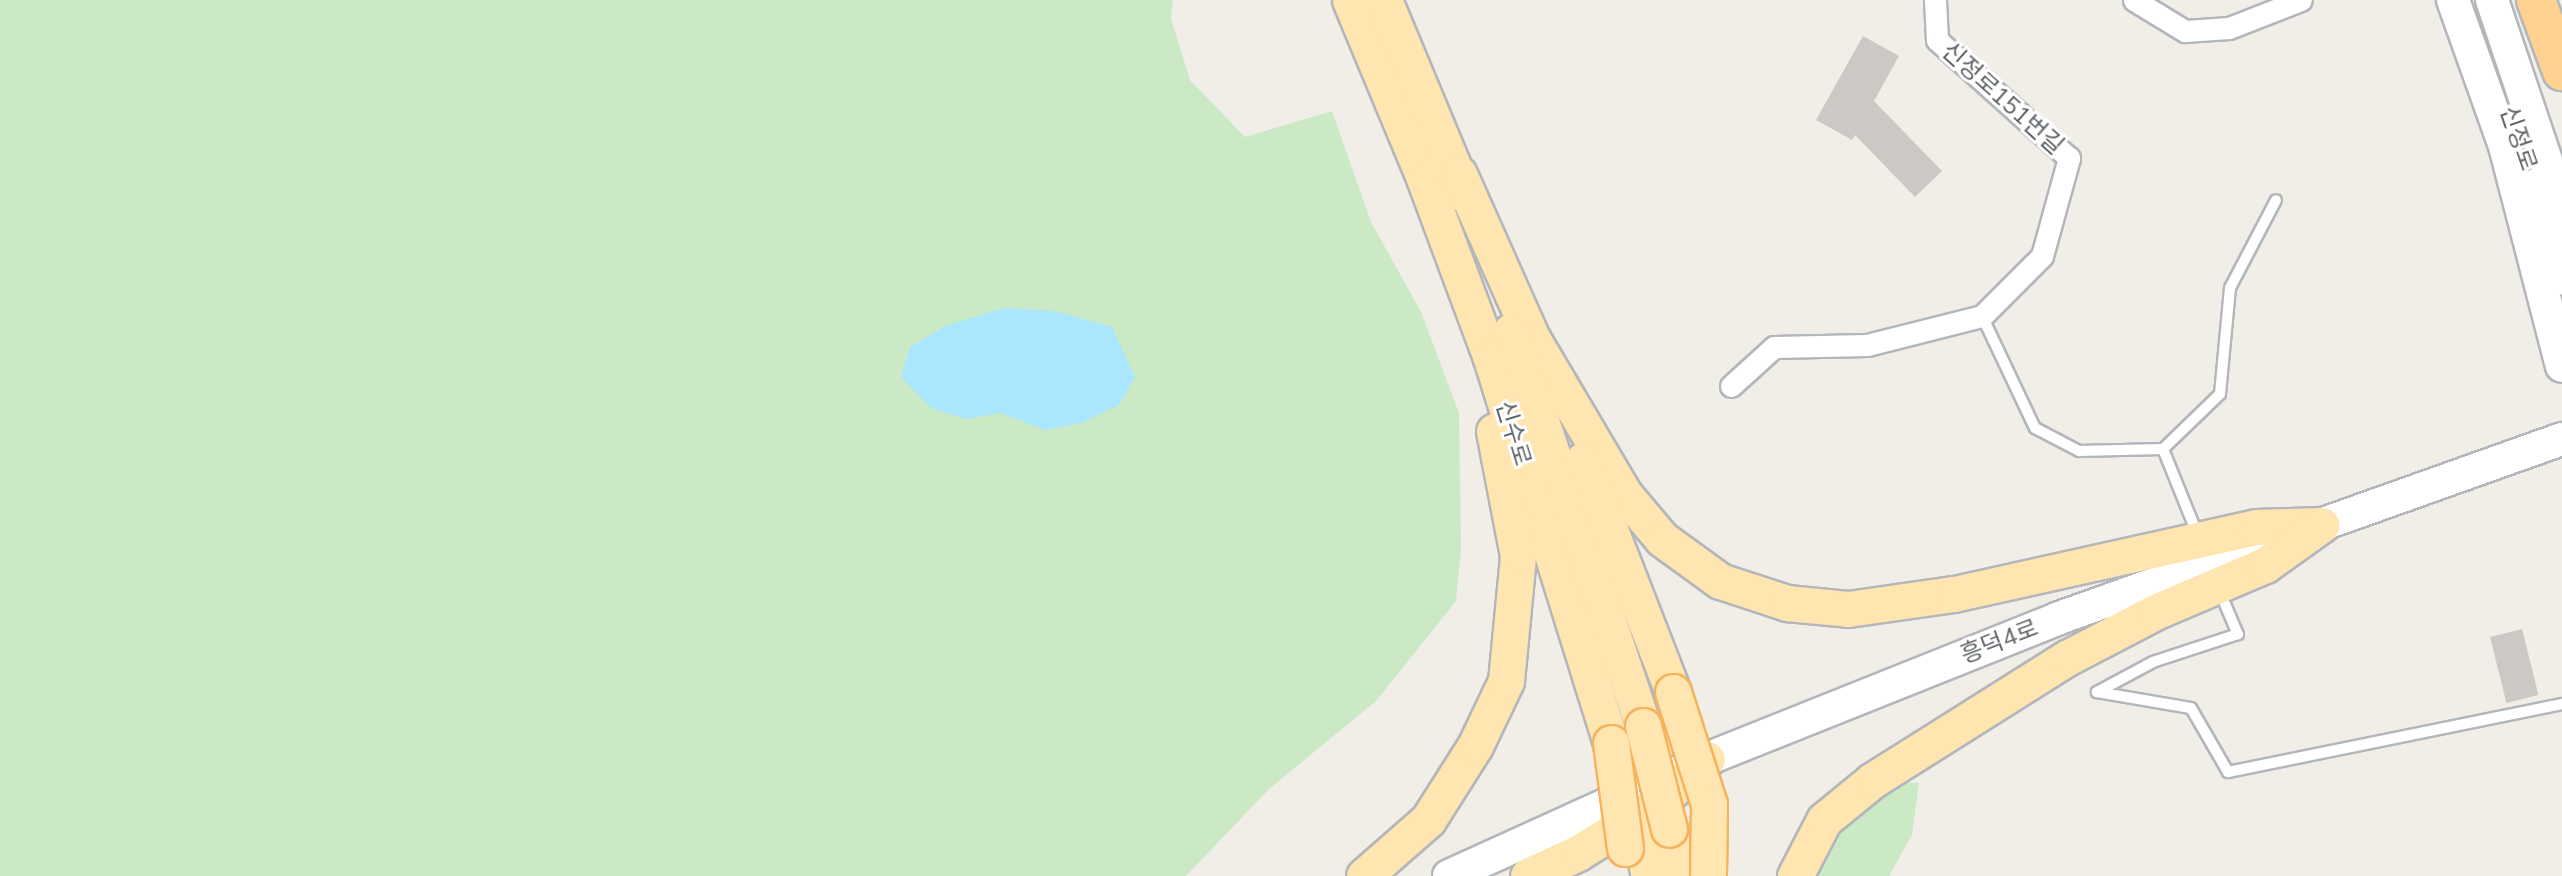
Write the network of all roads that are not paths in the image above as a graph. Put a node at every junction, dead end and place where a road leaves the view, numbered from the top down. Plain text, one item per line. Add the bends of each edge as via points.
1 (1350, 0) edge
2 (1384, 0) edge
3 (1936, 0) edge
4 (2134, 0) edge
5 (2301, 0) edge
6 (2453, 0) edge
7 (2468, 0) edge
8 (2493, 0) edge
9 (2536, 0) edge
10 (2562, 72) edge
11 (1459, 174) junction
12 (2276, 200) dead end
13 (2562, 208) edge
14 (2562, 278) edge
15 (1982, 316) junction
16 (2556, 318) edge
17 (1532, 338) junction
18 (1491, 358) junction
19 (2562, 366) edge
20 (1731, 386) dead end
21 (2562, 439) edge
22 (2163, 449) junction
23 (2321, 525) junction
24 (2197, 533) dead end
25 (2225, 604) dead end
26 (2562, 705) edge
27 (1707, 759) junction
28 (1641, 848) edge
29 (1364, 876) edge
30 (1449, 876) edge
31 (1528, 876) edge
32 (1649, 876) edge
33 (1679, 876) edge
34 (1707, 876) edge
35 (1795, 876) edge

1 - 18 main road, 신수로 via 1424,178
2 - 11 main road, 신수로
3 - 15 street, 신정로151번길 via 1937,40 2069,158 2042,256
4 - 5 street via 2185,31 2229,28
6 - 16 street via 2505,146
7 - 14 street, 신정로 via 2520,134
8 - 13 street
9 - 10 highway
11 - 17 main road
11 - 28 main road, 신수로, bridge via 1643,726
12 - 22 lane via 2230,288 2220,394
15 - 20 street via 1867,345 1774,346
15 - 22 lane via 2035,428 2079,451
16 - 19 street
17 - 23 main road via 1640,516 1701,571 1787,603 1848,609 1954,594 2256,527
17 - 34 main road, bridge via 1612,527 1673,692 1709,804
18 - 28 main road, 신수로, bridge
18 - 29 main road via 1494,436 1518,556 1506,681 1475,746 1427,820
21 - 23 street, 흥덕4로
22 - 24 lane
23 - 27 street, 흥덕4로 via 2059,618
23 - 35 main road via 2265,565 2154,612 2067,658 1873,780 1824,820
25 - 26 lane via 2238,634 2153,662 2097,692 2191,708 2228,772
27 - 30 street, 흥덕4로
27 - 31 main road via 1657,804 1578,853
28 - 32 main road, 신수로
28 - 33 main road, 신수로

